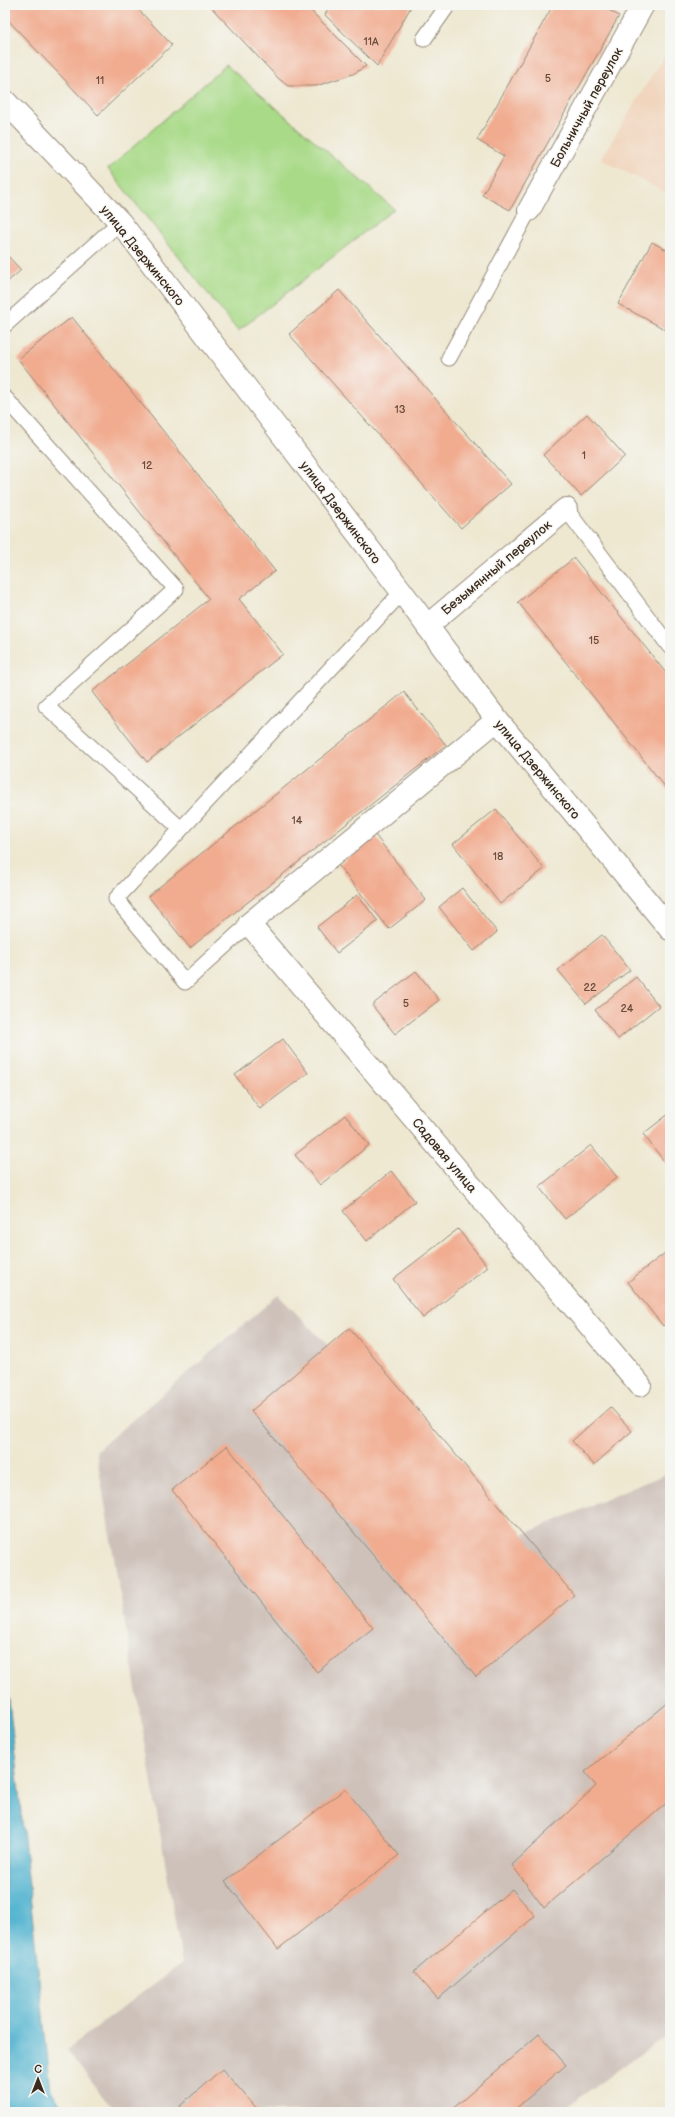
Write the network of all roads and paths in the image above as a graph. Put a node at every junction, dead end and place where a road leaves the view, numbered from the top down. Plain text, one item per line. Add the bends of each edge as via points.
1 (448, 5) edge
2 (643, 5) edge
3 (424, 39) dead end
4 (5, 101) edge
5 (529, 210) joint
6 (120, 222) junction
7 (5, 325) edge
8 (449, 358) dead end
9 (5, 398) edge
10 (566, 509) joint
11 (402, 592) junction
12 (426, 626) junction
13 (670, 647) edge
14 (496, 720) junction
15 (181, 829) junction
16 (249, 924) junction
17 (670, 928) edge
18 (640, 1385) dead end

1 - 3 lane
2 - 5 street, Больничный переулок
4 - 6 street, улица Дзержинского
5 - 8 lane
6 - 7 lane
6 - 11 street, улица Дзержинского
9 - 15 lane via 176,589 46,706
10 - 12 street, Безымянный переулок
10 - 13 lane
11 - 12 street, улица Дзержинского
11 - 15 lane
12 - 14 street, улица Дзержинского
14 - 16 street
14 - 17 street, улица Дзержинского
15 - 16 lane via 116,899 185,982
16 - 18 street, Садовая улица

